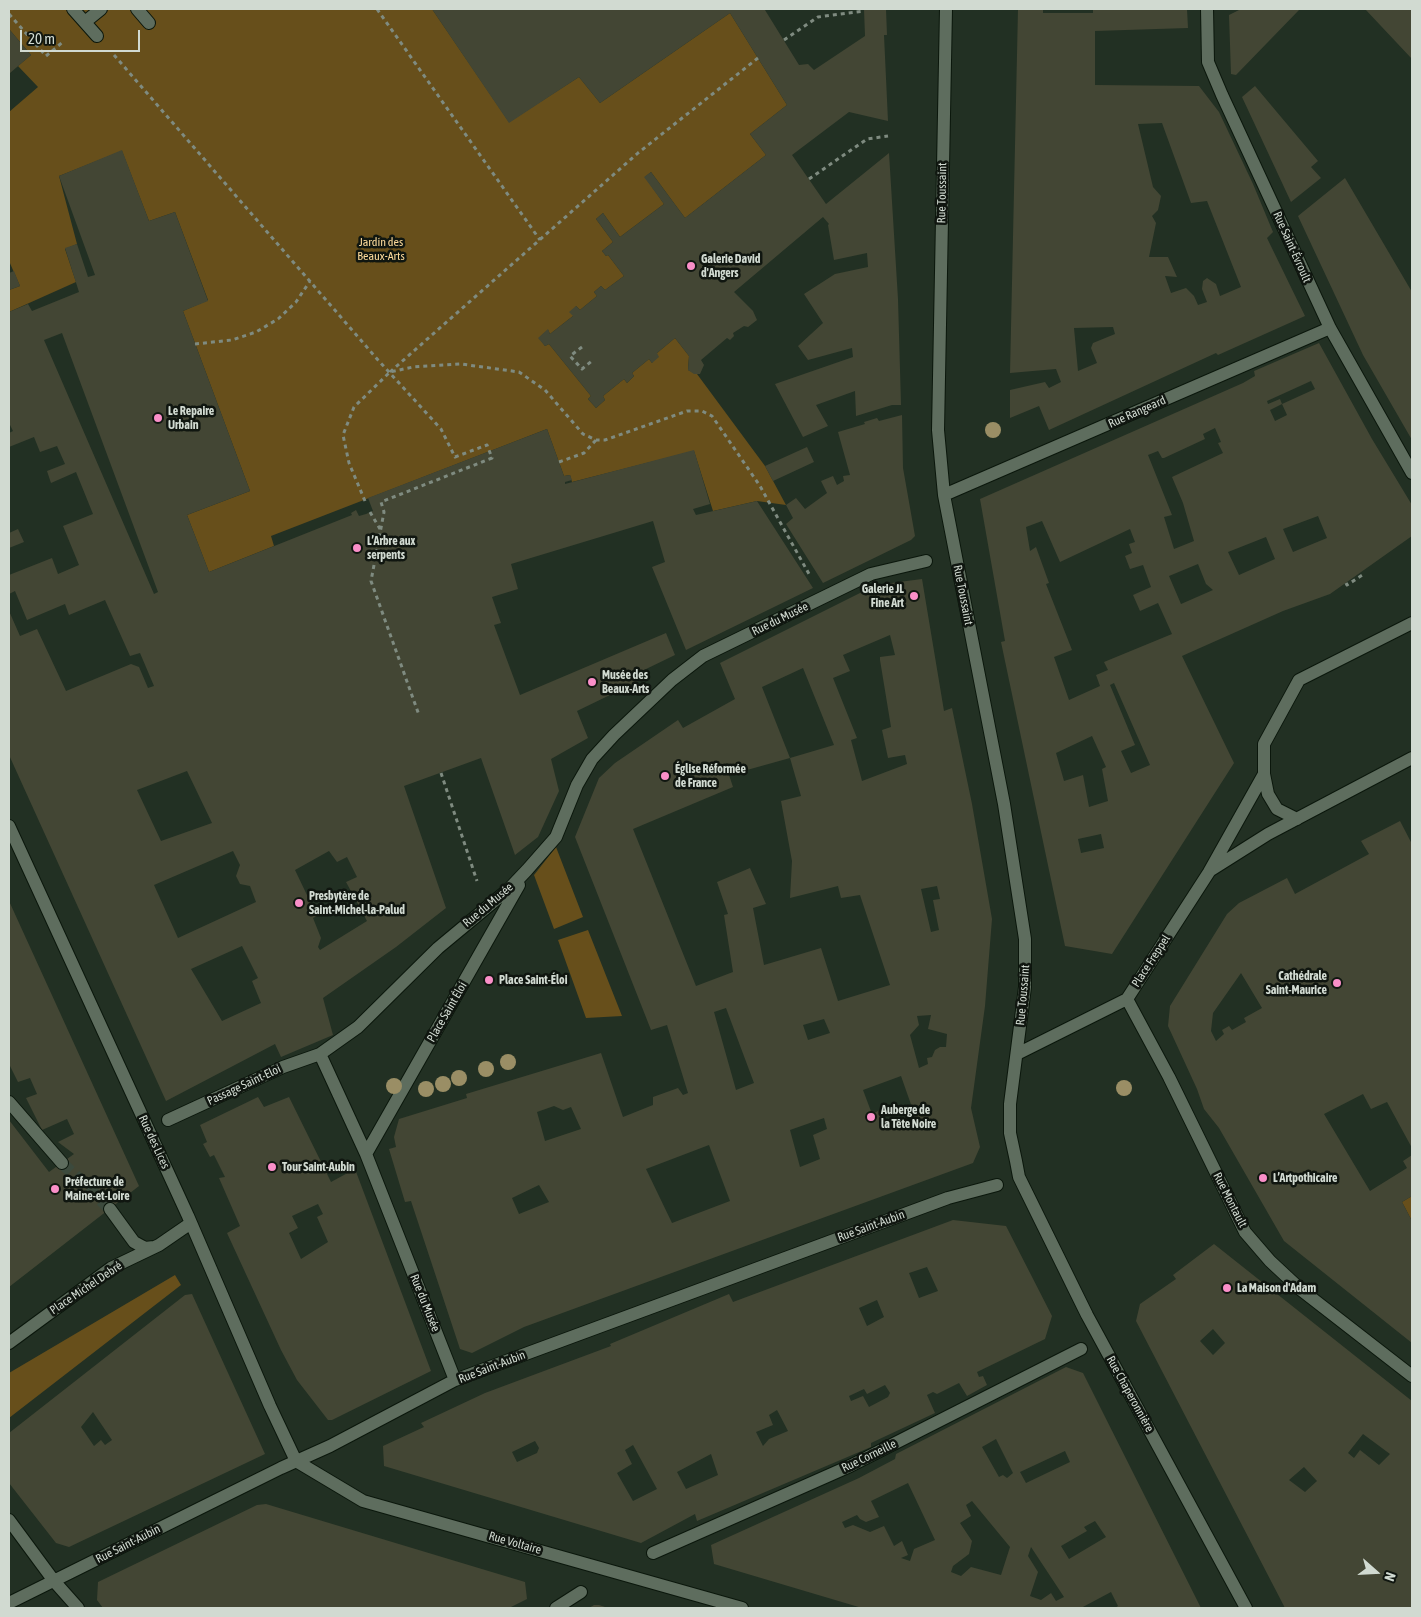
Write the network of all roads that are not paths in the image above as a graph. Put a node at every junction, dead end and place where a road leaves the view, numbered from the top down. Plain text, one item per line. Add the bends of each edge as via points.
1 (73, 9) edge
2 (100, 9) edge
3 (138, 9) edge
4 (946, 9) edge
5 (1207, 9) edge
6 (85, 22) junction
7 (149, 23) dead end
8 (97, 36) road end
9 (1330, 328) junction
10 (1412, 473) edge
11 (944, 495) junction
12 (926, 561) dead end
13 (1412, 623) edge
14 (1412, 758) edge
15 (1264, 774) junction
16 (1297, 819) junction
17 (9, 826) edge
18 (527, 870) junction
19 (1209, 872) junction
20 (1127, 999) junction
21 (320, 1054) junction
22 (1017, 1054) junction
23 (9, 1102) edge
24 (168, 1120) dead end
25 (366, 1154) junction
26 (62, 1163) tunnel mouth
27 (1018, 1177) joint
28 (998, 1185) dead end
29 (110, 1209) tunnel mouth
30 (191, 1223) junction
31 (159, 1245) junction
32 (9, 1343) edge
33 (1081, 1349) dead end
34 (1412, 1376) edge
35 (455, 1380) junction
36 (296, 1461) junction
37 (9, 1520) edge
38 (653, 1554) dead end
39 (54, 1581) junction
40 (581, 1592) dead end
41 (9, 1602) edge
42 (78, 1608) edge
43 (556, 1608) edge
44 (742, 1608) edge
45 (1246, 1608) edge

1 - 6 street
2 - 6 street
3 - 7 street
4 - 11 street, Rue Toussaint via 938,421
5 - 9 street, Rue Saint-Évroult via 1208,62
6 - 8 street
9 - 10 street, Rue Saint-Évroult
9 - 11 street, Rue Rangeard
11 - 22 street, Rue Toussaint via 1004,804 1025,939 1025,987
12 - 18 street, Rue du Musée via 871,574 703,656 665,687 592,759 577,785 556,837
13 - 15 street, Place Freppel via 1299,680 1264,744
14 - 16 street, Place Freppel
15 - 16 street, Place Freppel via 1268,794 1277,809
15 - 19 street, Place Freppel
16 - 19 street, Place Freppel
17 - 30 street, Rue des Lices
18 - 21 street, Rue du Musée via 438,948 358,1027
18 - 25 street, Place Saint Éloi
19 - 20 street, Place Freppel
20 - 22 street, Place Freppel
20 - 34 street, Rue Montault via 1245,1232 1300,1289
21 - 24 street, Passage Saint-Eloi via 283,1067
21 - 25 street, Rue du Musée
22 - 27 street, Rue Toussaint via 1010,1104 1010,1133
23 - 26 street
25 - 35 street, Rue du Musée
27 - 45 street, Rue Chaperonnière via 1087,1315
28 - 35 street, Rue Saint-Aubin via 948,1198
29 - 31 street via 139,1246 151,1248
30 - 31 street, Place Michel Debré
30 - 36 street, Rue des Lices
31 - 32 street, Place Michel Debré via 111,1268
33 - 38 street, Rue Corneille via 850,1466
35 - 36 street, Rue Saint-Aubin
36 - 39 street, Rue Saint-Aubin
36 - 44 street, Rue Voltaire via 363,1501
37 - 39 street
39 - 41 street, Rue Saint-Aubin
39 - 42 street
40 - 43 street

